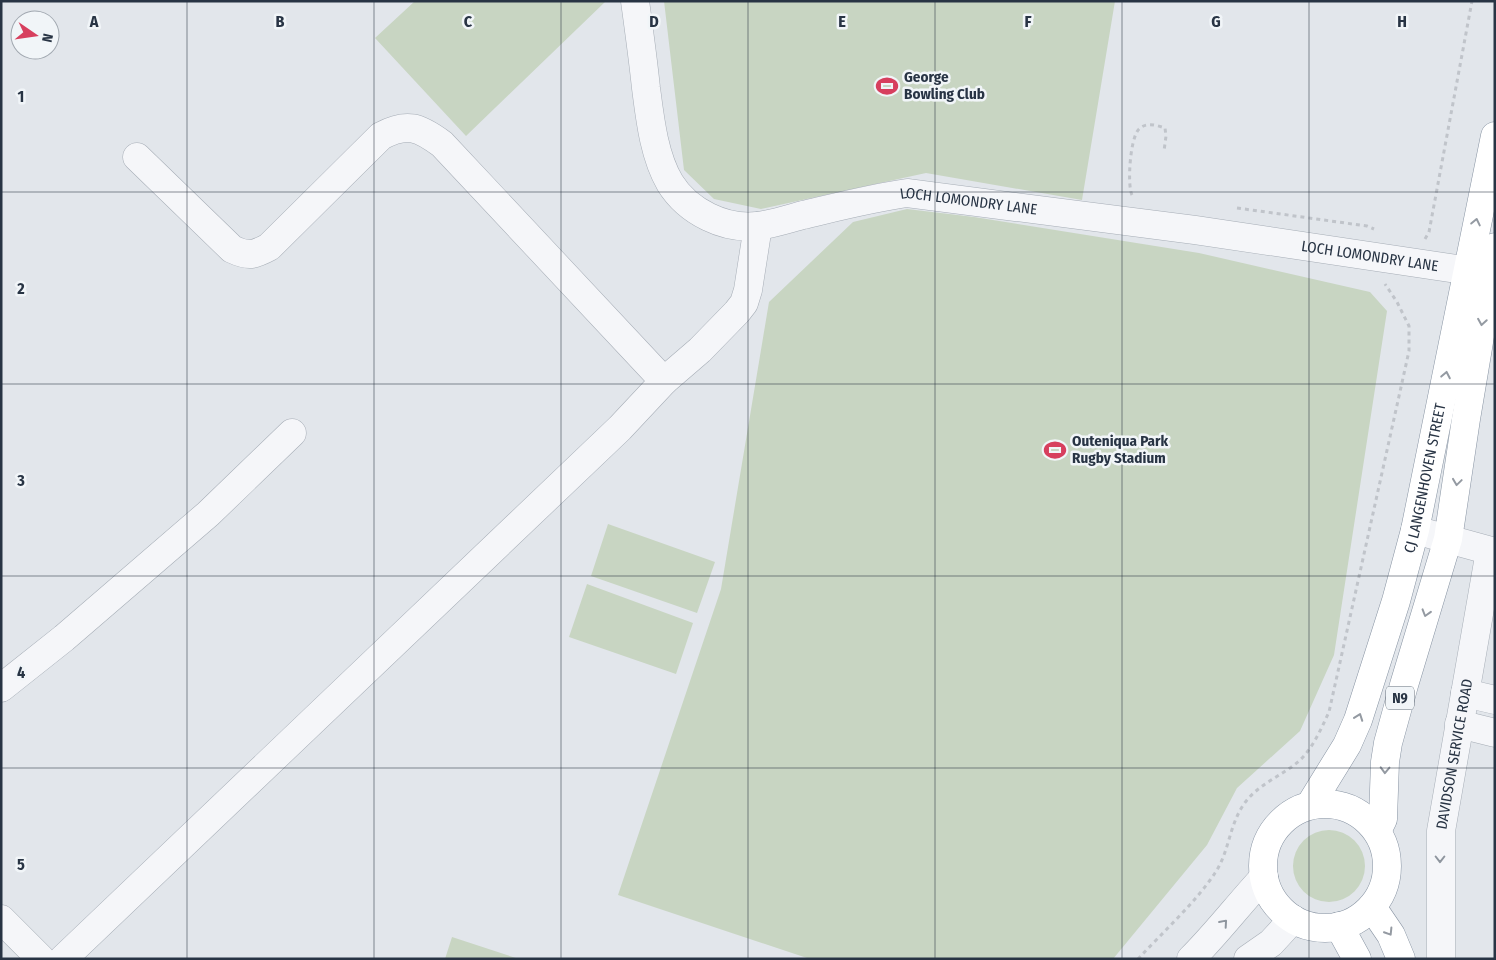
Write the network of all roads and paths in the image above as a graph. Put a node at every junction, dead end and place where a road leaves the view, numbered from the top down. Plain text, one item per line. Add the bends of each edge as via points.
1 (635, 1) edge
2 (1472, 1) edge
3 (1495, 136) edge
4 (1164, 151) dead end
5 (137, 156) dead end
6 (1134, 200) dead end
7 (1234, 207) dead end
8 (758, 226) junction
9 (1380, 232) dead end
10 (1424, 242) dead end
11 (1495, 247) edge
12 (1478, 272) junction
13 (1381, 279) dead end
14 (664, 381) junction
15 (292, 433) dead end
16 (1415, 530) junction
17 (1448, 539) junction
18 (1493, 552) edge
19 (1, 688) edge
20 (1465, 693) junction
21 (1495, 700) edge
22 (1459, 724) junction
23 (1495, 733) edge
24 (1310, 805) junction
25 (1377, 831) junction
26 (1264, 877) junction
27 (1372, 907) junction
28 (1, 919) edge
29 (1293, 919) junction
30 (1339, 926) junction
31 (41, 959) edge
32 (63, 959) edge
33 (1138, 959) edge
34 (1191, 959) edge
35 (1248, 959) edge
36 (1357, 959) edge
37 (1401, 959) edge
38 (1441, 959) edge

1 - 8 street, LOCH LOMONDRY LANE via 655,141 671,185 712,220
2 - 10 path via 1429,232
12 -> 3 highway, CJ LANGENHOVEN STREET / N9
4 - 6 path via 1165,128 1148,124 1134,136 1129,175
5 - 14 street via 232,249 256,254 269,246 381,136 394,129 425,131 442,144
7 - 9 path via 1367,226
8 - 12 street, LOCH LOMONDRY LANE via 907,193 1195,230
8 - 14 street via 744,303 700,350
11 - 12 highway, CJ LANGENHOVEN STREET / N9
16 -> 12 highway, CJ LANGENHOVEN STREET / N9
12 -> 17 highway, CJ LANGENHOVEN STREET / N9
13 - 33 path via 1409,326 1409,351 1329,712 1308,751 1298,762 1247,799 1235,818 1216,872
14 - 32 street via 620,428
15 - 19 street via 208,514
16 - 17 street
24 -> 16 highway, CJ LANGENHOVEN STREET / N9 via 1347,745 1358,720
17 - 18 street
17 -> 25 highway, CJ LANGENHOVEN STREET / N9 via 1388,743 1383,819
18 - 20 street, DAVIDSON SERVICE ROAD
20 - 21 street
20 - 22 street, DAVIDSON SERVICE ROAD
22 - 23 street
22 -> 38 street, DAVIDSON SERVICE ROAD via 1440,836
24 - 25 highway via 1348,808 1364,817
24 - 26 highway via 1280,822 1273,832 1264,853
25 - 27 highway via 1386,852 1387,864 1384,887
26 - 29 highway via 1274,901
34 -> 26 street
27 - 30 highway via 1352,922
27 -> 37 highway via 1391,935
28 - 31 street
29 - 30 highway via 1311,926
29 - 35 street via 1271,943
30 - 36 highway

